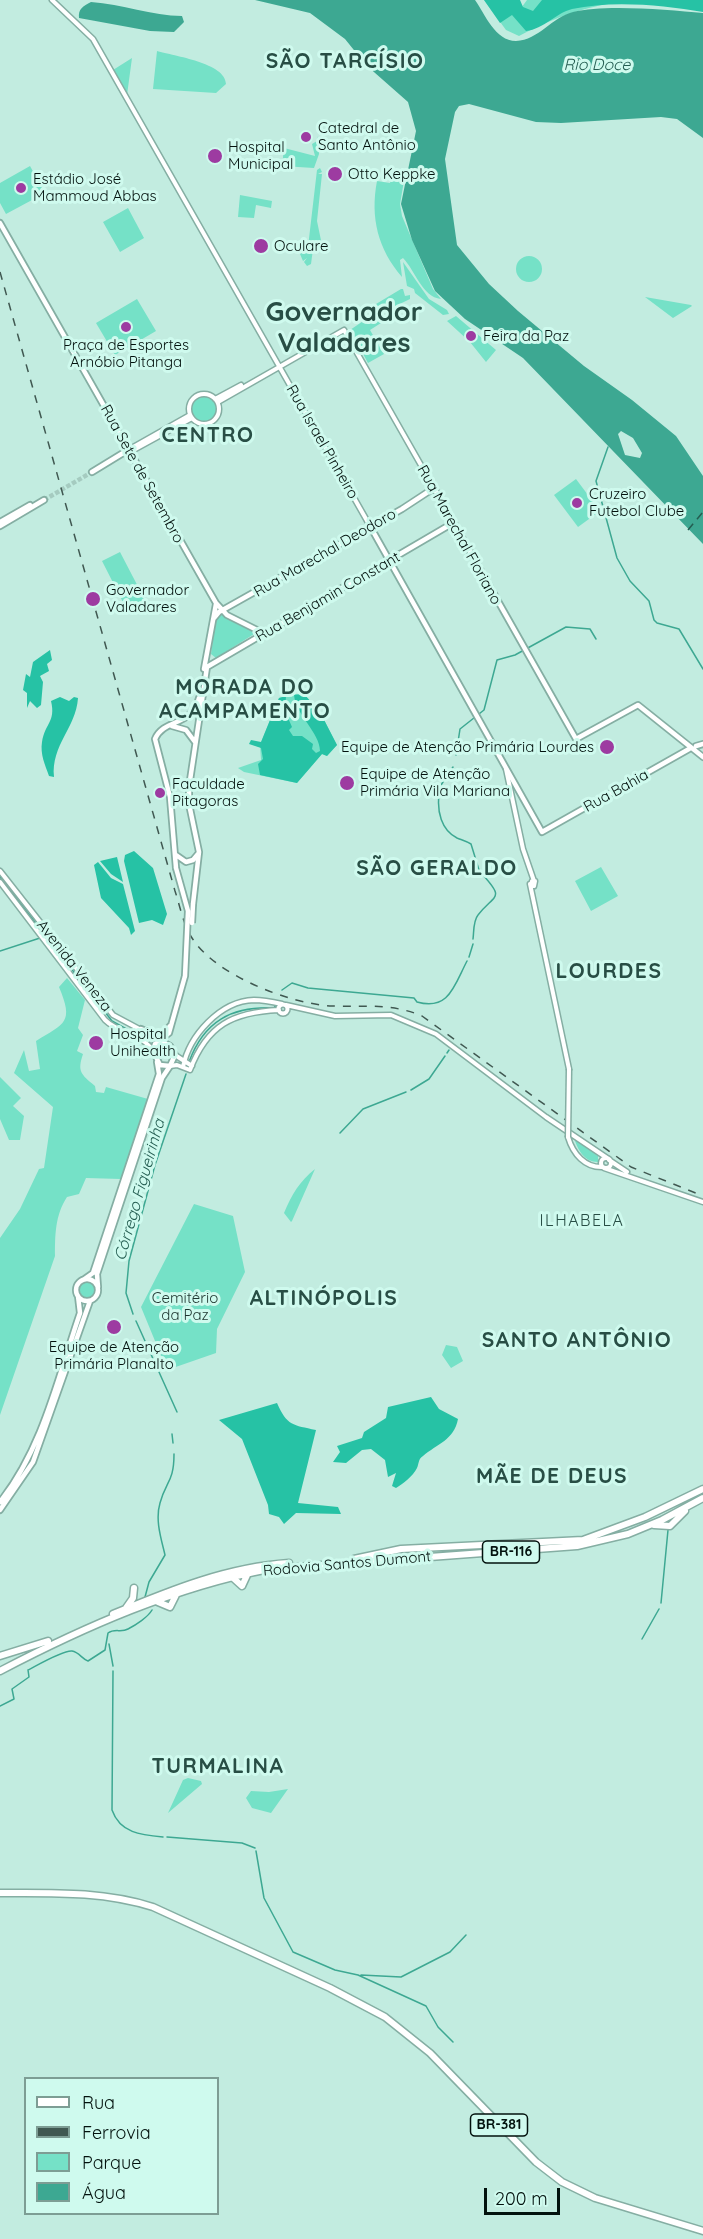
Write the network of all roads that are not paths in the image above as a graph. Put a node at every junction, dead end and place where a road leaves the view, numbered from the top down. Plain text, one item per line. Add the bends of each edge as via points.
1 (53, 1) edge
2 (0, 223) edge
3 (278, 366) junction
4 (216, 400) junction
5 (191, 416) junction
6 (128, 452) junction
7 (92, 471) tunnel mouth
8 (434, 488) junction
9 (43, 499) tunnel mouth
10 (453, 523) junction
11 (0, 524) edge
12 (370, 526) junction
13 (389, 561) junction
14 (216, 603) junction
15 (222, 610) junction
16 (214, 618) junction
17 (250, 625) junction
18 (263, 633) junction
19 (249, 642) junction
20 (208, 650) junction
21 (218, 658) junction
22 (170, 726) junction
23 (195, 742) junction
24 (703, 744) edge
25 (696, 746) dead end
26 (689, 749) dead end
27 (702, 756) edge
28 (513, 786) junction
29 (542, 832) joint
30 (199, 852) junction
31 (175, 853) junction
32 (0, 871) edge
33 (0, 882) edge
34 (186, 976) junction
35 (285, 1006) junction
36 (177, 1007) junction
37 (279, 1010) junction
38 (141, 1029) junction
39 (132, 1036) junction
40 (164, 1042) junction
41 (153, 1051) junction
42 (174, 1053) junction
43 (157, 1062) junction
44 (183, 1065) junction
45 (170, 1066) junction
46 (596, 1149) junction
47 (608, 1159) junction
48 (602, 1164) junction
49 (630, 1175) junction
50 (703, 1202) edge
51 (83, 1280) junction
52 (98, 1287) junction
53 (78, 1296) junction
54 (90, 1300) junction
55 (703, 1489) edge
56 (695, 1493) junction
57 (700, 1500) edge
58 (0, 1502) edge
59 (0, 1510) edge
60 (638, 1520) junction
61 (640, 1529) junction
62 (514, 1542) junction
63 (403, 1548) junction
64 (514, 1552) junction
65 (402, 1559) junction
66 (255, 1561) dead end
67 (238, 1569) junction
68 (248, 1573) junction
69 (230, 1576) junction
70 (149, 1600) junction
71 (123, 1610) junction
72 (0, 1656) edge
73 (0, 1671) edge
74 (0, 1893) edge
75 (703, 2231) edge

1 - 3 main road, Rua Israel Pinheiro via 88,35 110,69
2 - 6 main road, Rua Sete de Setembro
3 - 4 main road
3 - 8 main road, Rua Marechal Floriano via 344,329
3 - 12 main road, Rua Israel Pinheiro
4 - 5 main road via 203,394 195,397 190,405
4 - 5 main road via 219,413 211,422 199,423
5 - 6 main road
6 - 7 main road
6 - 14 main road, Rua Sete de Setembro
8 - 10 main road, Rua Marechal Floriano
8 - 12 main road, Rua Marechal Deodoro
9 - 11 main road
10 - 13 main road, Rua Benjamin Constant
10 - 27 main road, Rua Marechal Floriano via 576,739 638,705
12 - 13 main road, Rua Israel Pinheiro
12 - 15 main road, Rua Marechal Deodoro
13 - 18 main road, Rua Benjamin Constant
13 - 28 main road, Rua Israel Pinheiro via 503,760
14 - 15 main road
14 - 16 main road
15 - 16 main road, Rua Marechal Deodoro
15 - 17 main road
16 - 20 main road
17 - 18 main road
17 - 19 main road via 255,633
18 - 19 main road, Rua Benjamin Constant
19 - 21 main road, Rua Benjamin Constant
20 - 21 main road via 211,657
20 - 22 main road via 196,709
21 - 23 main road, Rua Benjamin Constant via 206,671
22 - 23 main road via 186,730
22 - 31 main road via 158,732 155,741 170,797
23 - 30 main road via 189,797
24 - 25 main road
26 - 29 main road, Rua Bahia
28 - 29 main road, Rua Israel Pinheiro
28 - 48 main road, bridge via 569,1069 568,1137 574,1152 588,1164
30 - 31 main road via 194,860 186,862
30 - 34 main road, bridge
31 - 34 main road, bridge via 188,911
32 - 38 main road, Avenida Veneza via 113,1015
33 - 39 main road, Avenida Veneza via 105,1020
34 - 36 main road
34 - 40 main road
35 - 37 main road
35 - 37 main road via 283,1013
35 - 44 main road via 254,1000 228,1008 192,1042
35 - 46 main road via 335,1016 387,1014 420,1025
36 - 38 main road via 170,1027 163,1033
36 - 40 main road
37 - 44 main road via 246,1012 227,1021 207,1038 192,1066
38 - 39 main road
38 - 40 main road, Avenida Veneza
39 - 41 main road, Avenida Veneza
40 - 41 main road via 154,1045
40 - 42 main road
41 - 43 main road
42 - 44 main road
42 - 45 main road
43 - 45 main road
43 - 51 main road via 159,1074 93,1273
44 - 45 main road
45 - 52 main road via 163,1075 97,1274
46 - 47 main road
46 - 48 main road
47 - 48 main road
47 - 48 main road via 610,1164
47 - 49 main road
48 - 49 main road
49 - 50 main road
51 - 52 main road via 92,1280
51 - 53 main road via 78,1285
52 - 54 main road via 96,1297
53 - 54 main road
53 - 58 main road via 80,1313 32,1452
54 - 59 main road via 33,1461
55 - 56 highway, Rodovia Santos Dumont / BR-116
56 - 57 highway
56 - 60 highway, Rodovia Santos Dumont / BR-116
57 - 61 highway, Rodovia Santos Dumont / BR-116 via 687,1507 670,1526
60 - 61 highway via 636,1525
60 - 62 highway, Rodovia Santos Dumont / BR-116 via 583,1540
61 - 64 highway, Rodovia Santos Dumont / BR-116 via 577,1546
62 - 63 highway, Rodovia Santos Dumont / BR-116
62 - 64 highway
63 - 65 highway via 399,1556
63 - 67 highway, Rodovia Santos Dumont / BR-116 via 356,1559
64 - 65 highway, Rodovia Santos Dumont / BR-116
65 - 68 highway, Rodovia Santos Dumont / BR-116
66 - 67 highway
67 - 70 highway, Rodovia Santos Dumont / BR-116
68 - 69 highway, Rodovia Santos Dumont / BR-116
68 - 69 highway via 242,1586
69 - 73 highway, Rodovia Santos Dumont / BR-116 via 177,1593 170,1607 158,1602 47,1645
70 - 71 highway, Rodovia Santos Dumont / BR-116
70 - 71 highway via 141,1598 134,1588 130,1603
71 - 72 highway, Rodovia Santos Dumont / BR-116
74 - 75 highway, BR-381 via 111,1895 129,1899 330,1988 385,2018 430,2053 536,2162 562,2182 595,2198

